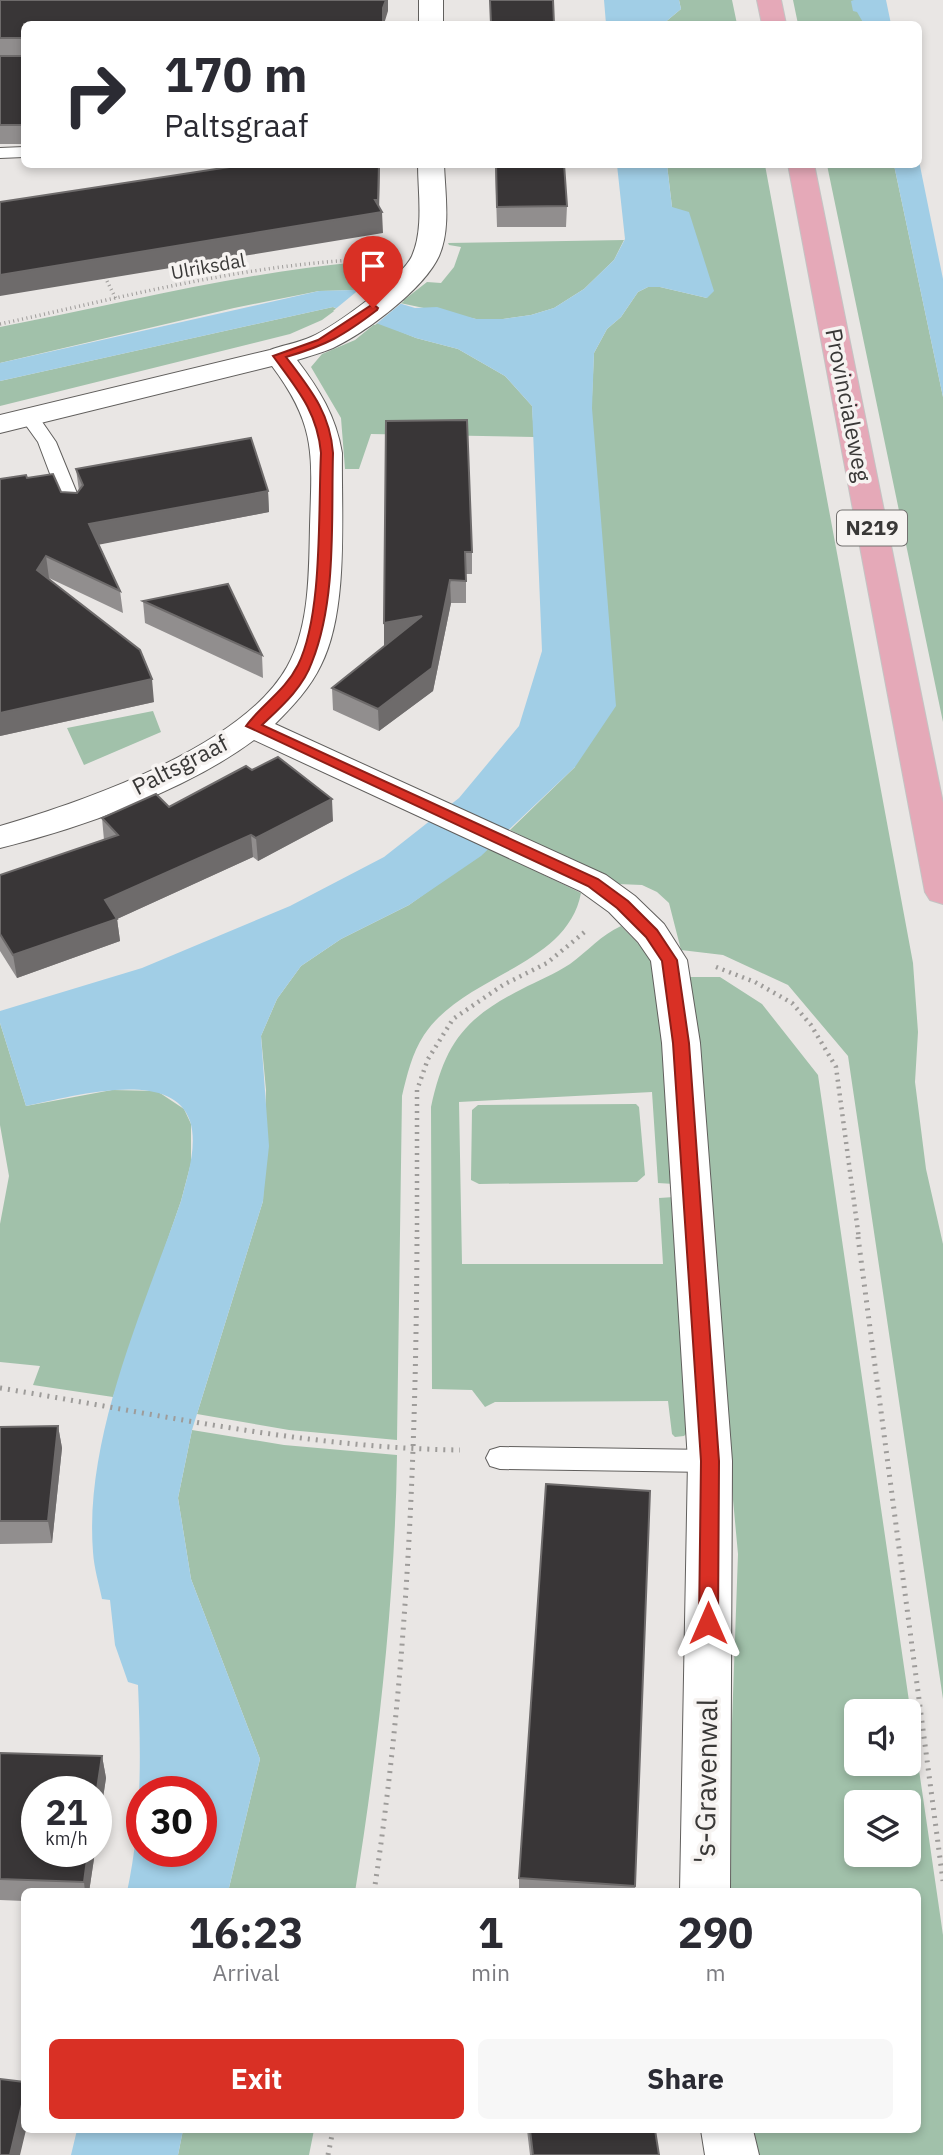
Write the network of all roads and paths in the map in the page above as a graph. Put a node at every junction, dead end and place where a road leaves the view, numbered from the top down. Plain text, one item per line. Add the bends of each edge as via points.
1 (430, 0) edge
2 (769, 0) edge
3 (431, 21) edge
4 (773, 21) edge
5 (21, 152) edge
6 (0, 153) edge
7 (431, 168) edge
8 (802, 168) edge
9 (425, 259) junction
10 (98, 264) edge
11 (116, 299) junction
12 (0, 324) edge
13 (279, 356) junction
14 (29, 417) junction
15 (0, 424) edge
16 (73, 508) edge
17 (253, 726) junction
18 (0, 837) edge
19 (593, 883) junction
20 (943, 892) edge
21 (670, 966) junction
22 (0, 1388) edge
23 (414, 1451) junction
24 (500, 1458) joint
25 (710, 1461) junction
26 (943, 1881) edge
27 (375, 1888) edge
28 (705, 1888) edge
29 (332, 2133) edge
30 (728, 2133) edge
31 (328, 2155) edge
32 (732, 2155) edge

1 - 3 street
2 - 4 main road
5 - 6 lane
7 - 9 street via 430,237
8 - 20 main road, Provincialeweg / N219
9 - 11 path, Ulriksdal via 296,265
9 - 13 street via 355,322 322,342
10 - 11 path
11 - 12 path, Ulriksdal
13 - 14 street
13 - 17 street, Paltsgraaf via 312,399 325,430 321,611 305,664 285,695
14 - 15 street
14 - 16 lane via 47,442
17 - 18 street, Paltsgraaf via 216,751 106,802
17 - 19 street, 's-Gravenwal
19 - 21 street, 's-Gravenwal via 651,933
19 - 23 path via 596,923 547,963 503,985 453,1019 428,1059 417,1090
21 - 25 street, 's-Gravenwal via 681,1043
21 - 26 path via 700,964 729,970 791,1002 836,1067
22 - 23 path via 286,1438
23 - 24 path via 474,1449
23 - 27 path via 404,1635 387,1814
24 - 25 lane
25 - 28 street, 's-Gravenwal
29 - 31 path
30 - 32 street

